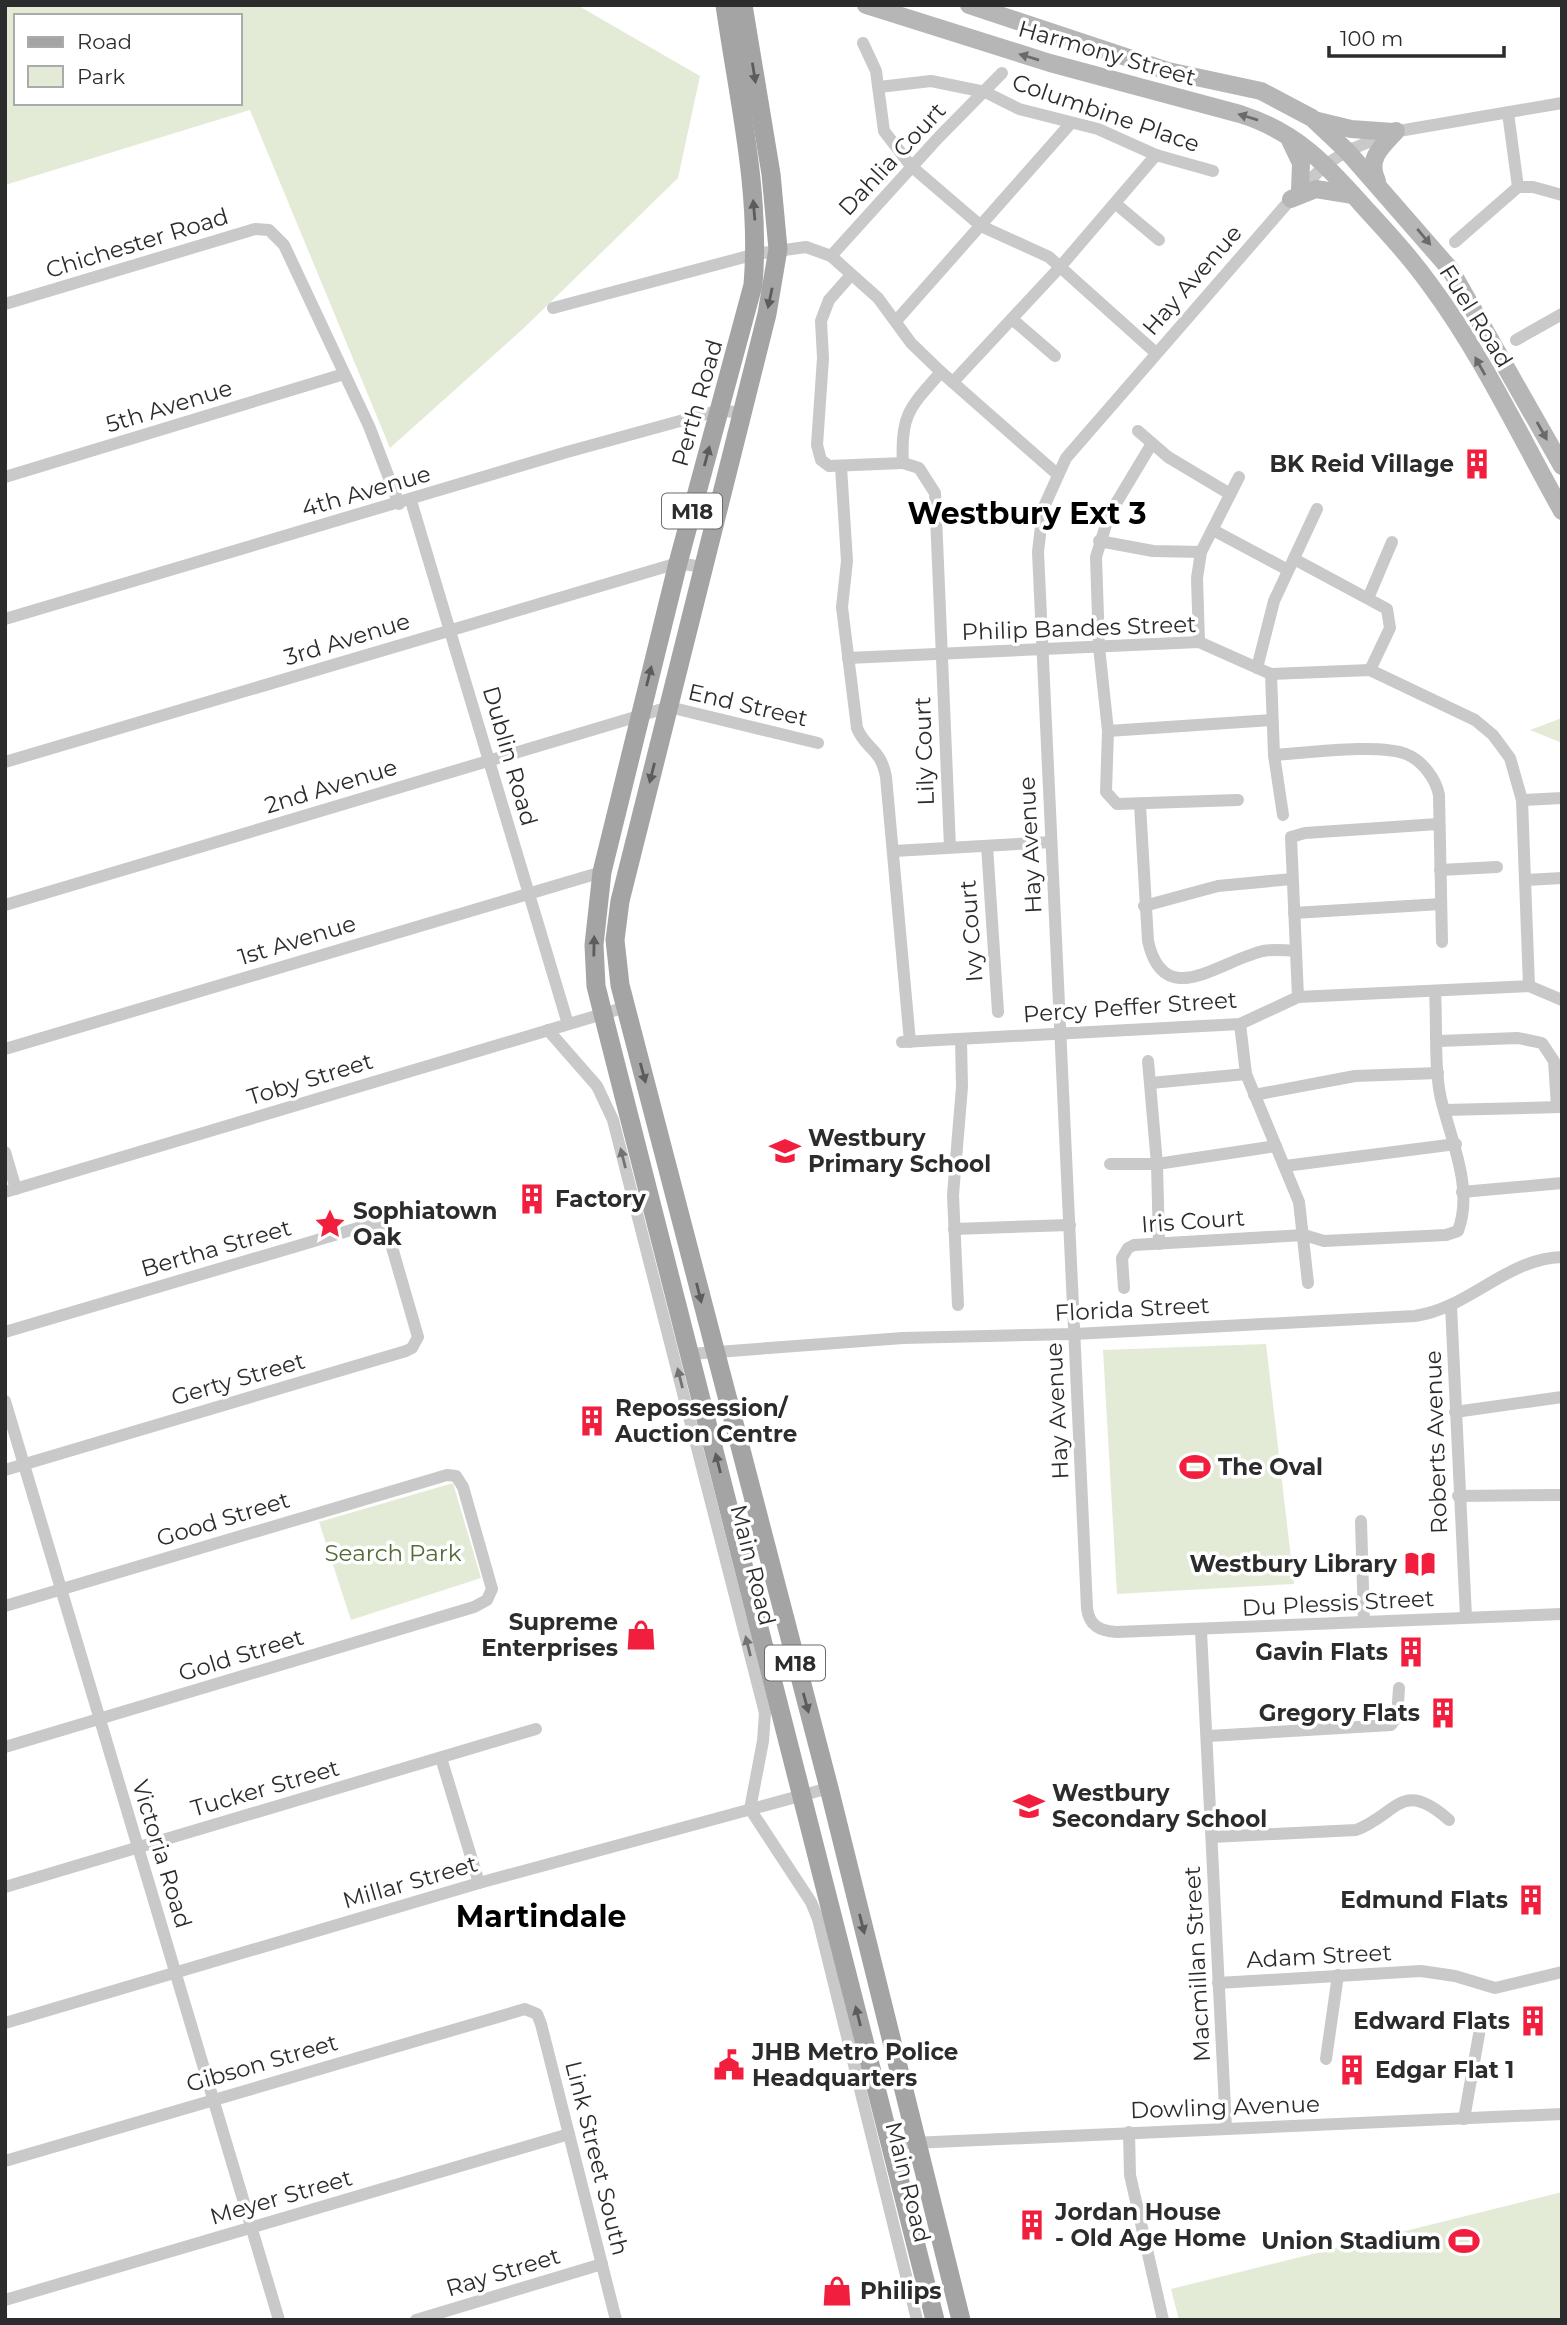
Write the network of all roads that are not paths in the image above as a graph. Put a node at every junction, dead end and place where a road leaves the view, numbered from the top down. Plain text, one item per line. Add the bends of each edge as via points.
1 (724, 5) edge
2 (743, 5) edge
3 (753, 5) edge
4 (866, 5) edge
5 (969, 5) edge
6 (1012, 13) edge
7 (747, 28) junction
8 (863, 43) dead end
9 (1002, 73) dead end
10 (879, 87) junction
11 (985, 92) junction
12 (1562, 103) edge
13 (1508, 113) junction
14 (1312, 118) junction
15 (1071, 123) junction
16 (1283, 130) junction
17 (1395, 131) junction
18 (1347, 151) junction
19 (1156, 155) junction
20 (1325, 165) junction
21 (911, 166) junction
22 (1213, 171) dead end
23 (1379, 186) junction
24 (1518, 187) junction
25 (1296, 194) junction
26 (1353, 195) junction
27 (1562, 195) edge
28 (1116, 204) junction
29 (981, 226) junction
30 (279, 238) joint
31 (1159, 240) dead end
32 (1455, 242) dead end
33 (778, 249) junction
34 (756, 254) junction
35 (831, 257) junction
36 (1060, 267) junction
37 (851, 275) junction
38 (5, 304) edge
39 (553, 308) dead end
40 (1562, 314) edge
41 (1012, 319) junction
42 (896, 321) junction
43 (1516, 340) dead end
44 (1156, 354) junction
45 (1055, 356) dead end
46 (941, 372) junction
47 (344, 374) junction
48 (953, 382) junction
49 (720, 410) junction
50 (740, 413) junction
51 (1138, 431) dead end
52 (1151, 445) junction
53 (903, 463) junction
54 (1562, 466) edge
55 (841, 467) junction
56 (1057, 474) junction
57 (5, 477) edge
58 (1238, 477) dead end
59 (1230, 494) junction
60 (405, 502) junction
61 (1317, 509) dead end
62 (1562, 511) edge
63 (1213, 530) junction
64 (1099, 541) junction
65 (1392, 542) dead end
66 (1201, 552) junction
67 (678, 563) junction
68 (1291, 565) junction
69 (702, 567) junction
70 (1368, 596) junction
71 (5, 620) edge
72 (450, 630) junction
73 (1199, 642) junction
74 (1099, 647) junction
75 (1043, 649) junction
76 (941, 653) junction
77 (848, 658) junction
78 (1257, 668) junction
79 (1370, 670) junction
80 (1271, 674) junction
81 (669, 707) junction
82 (639, 716) junction
83 (1272, 720) junction
84 (1108, 731) junction
85 (818, 743) dead end
86 (1274, 755) junction
87 (490, 761) junction
88 (5, 762) edge
89 (1562, 799) edge
90 (1238, 800) dead end
91 (1522, 800) junction
92 (1140, 805) junction
93 (1283, 815) dead end
94 (1438, 824) junction
95 (1051, 842) junction
96 (987, 846) junction
97 (950, 847) junction
98 (894, 851) junction
99 (1497, 867) dead end
100 (1440, 870) junction
101 (602, 872) junction
102 (1562, 878) edge
103 (1292, 879) junction
104 (1526, 880) junction
105 (528, 893) junction
106 (1441, 904) junction
107 (5, 905) edge
108 (1144, 906) junction
109 (1294, 913) junction
110 (1442, 942) dead end
111 (1296, 951) junction
112 (1529, 986) junction
113 (1435, 991) junction
114 (1298, 997) junction
115 (1562, 1000) edge
116 (626, 1007) junction
117 (998, 1012) dead end
118 (603, 1014) junction
119 (568, 1024) junction
120 (1240, 1024) junction
121 (548, 1030) junction
122 (1060, 1034) junction
123 (961, 1039) junction
124 (1438, 1041) junction
125 (5, 1049) edge
126 (1148, 1061) dead end
127 (1438, 1073) junction
128 (1246, 1074) junction
129 (1151, 1083) junction
130 (1254, 1095) junction
131 (1559, 1107) edge
132 (1445, 1110) junction
133 (1456, 1144) junction
134 (1276, 1146) junction
135 (5, 1152) edge
136 (1110, 1164) dead end
137 (1157, 1164) junction
138 (1285, 1166) junction
139 (1562, 1184) edge
140 (11, 1190) edge
141 (1462, 1192) junction
142 (1070, 1225) junction
143 (954, 1229) junction
144 (1304, 1235) junction
145 (1159, 1244) junction
146 (1562, 1257) edge
147 (404, 1279) joint
148 (1308, 1283) dead end
149 (1124, 1288) dead end
150 (958, 1305) dead end
151 (1451, 1306) junction
152 (5, 1332) edge
153 (1075, 1334) junction
154 (713, 1351) junction
155 (690, 1354) junction
156 (1562, 1397) edge
157 (5, 1401) edge
158 (1455, 1412) junction
159 (24, 1464) junction
160 (5, 1470) edge
161 (1562, 1495) edge
162 (1458, 1496) junction
163 (1361, 1521) dead end
164 (60, 1590) junction
165 (487, 1600) joint
166 (5, 1606) edge
167 (1562, 1614) edge
168 (1466, 1617) junction
169 (1364, 1622) junction
170 (1201, 1630) junction
171 (1117, 1632) joint
172 (1399, 1688) dead end
173 (99, 1719) junction
174 (536, 1729) dead end
175 (1209, 1736) junction
176 (5, 1747) edge
177 (441, 1758) junction
178 (829, 1788) junction
179 (803, 1796) junction
180 (750, 1809) junction
181 (1449, 1820) dead end
182 (1212, 1837) junction
183 (138, 1847) junction
184 (479, 1883) junction
185 (5, 1887) edge
186 (1562, 1972) edge
187 (176, 1973) junction
188 (1338, 1975) junction
189 (1218, 1983) junction
190 (531, 2011) joint
191 (5, 2023) edge
192 (1481, 2023) dead end
193 (1326, 2059) dead end
194 (215, 2099) junction
195 (1562, 2114) edge
196 (1464, 2119) junction
197 (1226, 2128) junction
198 (1129, 2132) junction
199 (569, 2134) junction
200 (916, 2142) junction
201 (890, 2144) junction
202 (5, 2161) edge
203 (252, 2227) junction
204 (601, 2264) junction
205 (5, 2300) edge
206 (279, 2320) edge
207 (416, 2320) edge
208 (616, 2320) edge
209 (918, 2320) edge
210 (935, 2320) edge
211 (961, 2320) edge
212 (1163, 2320) edge

34 -> 1 main road, Perth Road / M18 via 748,163
2 - 7 main road, Perth Road / M18
3 - 7 main road
16 -> 4 main road, Harmony Street
5 - 6 main road, Harmony Street
6 - 14 main road, Harmony Street via 1168,71 1261,91
7 -> 33 main road, Perth Road / M18
8 - 10 street
9 - 11 street, Columbine Place
10 - 11 street, Columbine Place via 931,81
10 - 21 street via 884,131
11 - 15 street, Columbine Place via 1019,109
11 - 21 street, Dahlia Court
12 - 13 street
13 - 17 street
13 - 24 street
14 - 17 main road via 1341,127
14 - 18 main road, Harmony Street
15 - 19 street, Columbine Place
15 - 29 street
16 - 20 main road, Harmony Street
16 - 25 main road via 1299,156
17 - 18 street
17 - 23 main road via 1373,160 1372,172
18 - 20 street, Hay Avenue
18 - 23 main road, Fuel Road
19 - 22 street, Columbine Place
19 - 28 street
20 - 25 street, Hay Avenue
20 - 26 main road, Fuel Road
21 - 29 street
21 - 35 street, Dahlia Court
23 -> 54 main road, Fuel Road via 1450,269
24 - 27 street
24 - 32 street
25 - 26 main road via 1316,189
25 - 44 street, Hay Avenue
62 -> 26 main road, Fuel Road via 1449,312
28 - 31 street
28 - 36 street
29 - 36 street via 1034,248
29 - 42 street
30 - 38 street, Chichester Road via 269,230 255,229
30 - 47 street, Dublin Road
33 - 34 street
33 - 35 street via 806,247
33 -> 50 main road, Perth Road / M18
34 - 39 street
34 - 49 main road, Perth Road / M18 via 748,309
35 - 37 street
36 - 41 street
36 - 44 street
37 - 42 street
37 - 55 street via 829,300 821,321 817,445 824,464
40 - 43 street
41 - 45 street
41 - 48 street
42 - 46 street
44 - 56 street, Hay Avenue via 1077,444
46 - 48 street
46 - 53 street via 906,417 901,433
47 - 57 street, 5th Avenue
47 - 60 street, Dublin Road
48 - 56 street
49 - 50 street, 4th Avenue
49 - 60 street, 4th Avenue
67 -> 49 main road, Perth Road / M18
50 - 69 main road, Perth Road / M18
51 - 52 street
52 - 59 street
52 - 64 street via 1116,502
53 - 55 street
53 - 76 street, Lily Court via 919,468 935,493
55 - 77 street via 847,561 842,607
56 - 75 street, Hay Avenue via 1042,509 1039,534
58 - 59 street
59 - 63 street
60 - 71 street, 4th Avenue
60 - 72 street, Dublin Road
61 - 68 street
63 - 66 street
63 - 68 street
64 - 66 street via 1153,551
64 - 74 street
65 - 70 street
66 - 73 street
67 - 69 street, 3rd Avenue
67 - 72 street, 3rd Avenue
82 -> 67 main road, Perth Road / M18
68 - 70 street
68 - 78 street via 1269,616
69 - 81 main road, Perth Road / M18
70 - 79 street via 1387,609 1391,621
72 - 87 street, Dublin Road
72 - 88 street, 3rd Avenue
73 - 74 street, Philip Bandes Street
73 - 78 street, Philip Bandes Street
74 - 75 street, Philip Bandes Street
74 - 84 street
75 - 76 street, Philip Bandes Street
75 - 95 street, Hay Avenue
76 - 77 street, Philip Bandes Street
76 - 97 street, Lily Court
77 - 98 street via 857,728 879,754 884,768
78 - 80 street, Philip Bandes Street
79 - 80 street, Philip Bandes Street
79 - 91 street, Philip Bandes Street via 1475,720 1493,735 1510,758
80 - 83 street
81 - 82 street, 2nd Avenue
81 - 85 street, End Street
81 -> 116 main road, Perth Road / M18 via 616,925 615,961
82 - 87 street, 2nd Avenue
82 - 101 main road, Perth Road / M18
83 - 84 street
83 - 86 street
84 - 92 street via 1108,798 1117,804
86 - 93 street
86 - 94 street via 1388,750 1408,754 1431,776 1439,795
87 - 105 street, Dublin Road
87 - 107 street, 2nd Avenue
89 - 91 street
90 - 92 street
91 - 104 street, Philip Bandes Street
92 - 108 street
94 - 100 street
94 - 103 street via 1296,834 1290,842
95 - 96 street
95 - 122 street, Hay Avenue
96 - 97 street
96 - 117 street, Ivy Court
97 - 98 street
98 - 123 street, Percy Peffer Street via 906,1042
99 - 100 street
100 - 106 street
101 - 105 street, 1st Avenue
118 -> 101 main road, Perth Road / M18 via 594,945
102 - 104 street
103 - 108 street via 1227,884
103 - 109 street
104 - 112 street, Philip Bandes Street
105 - 119 street, Dublin Road
105 - 125 street, 1st Avenue
106 - 109 street
106 - 110 street
108 - 111 street via 1152,961 1167,977 1215,970 1263,951
109 - 111 street
111 - 114 street
112 - 113 street, Percy Peffer Street
112 - 115 street, Percy Peffer Street
113 - 114 street, Percy Peffer Street
113 - 124 street, Iris Court
114 - 120 street, Percy Peffer Street
116 - 118 street, Toby Street
116 -> 154 main road, Main Road / M18
118 - 119 street, Toby Street
118 - 155 main road, Main Road / M18
119 - 121 street, Toby Street
120 - 122 street, Percy Peffer Street
120 - 128 street
121 - 140 street, Toby Street
180 -> 121 street, Main Road via 765,1713 617,1133 605,1099
122 - 123 street, Percy Peffer Street
122 - 142 street, Hay Avenue
123 - 143 street
124 - 127 street, Iris Court
124 - 131 street via 1518,1038 1542,1043 1554,1061
126 - 129 street
127 - 130 street via 1355,1076
127 - 132 street, Iris Court
128 - 129 street
128 - 130 street
129 - 137 street
130 - 134 street
131 - 132 street
132 - 133 street, Iris Court
133 - 138 street
133 - 141 street, Iris Court
134 - 137 street
134 - 138 street
135 - 140 street
136 - 137 street
137 - 145 street
138 - 144 street via 1299,1202
139 - 141 street
141 - 144 street, Iris Court via 1460,1226 1451,1235 1324,1241
142 - 143 street
142 - 153 street, Hay Avenue
143 - 150 street
144 - 145 street, Iris Court
144 - 148 street
145 - 149 street, Iris Court via 1128,1248 1122,1258
146 - 151 street, Florida Street via 1526,1262
147 - 152 street, Bertha Street via 387,1230 375,1223
147 - 159 street, Gerty Street via 418,1337 412,1348
151 - 153 street, Florida Street via 1401,1317
151 - 158 street, Roberts Avenue
153 - 154 street, Florida Street via 902,1338
153 - 171 street, Hay Avenue via 1088,1616 1095,1627
154 - 155 street, Florida Street
154 -> 178 main road, Main Road / M18
179 -> 155 main road, Main Road / M18
156 - 158 street
157 - 159 street, Victoria Road
158 - 162 street, Roberts Avenue
159 - 160 street, Gerty Street
159 - 164 street, Victoria Road
161 - 162 street
162 - 168 street, Roberts Avenue
163 - 169 street
164 - 165 street, Good Street via 452,1475 463,1487 490,1580
164 - 166 street, Good Street
164 - 173 street, Victoria Road
165 - 173 street, Gold Street
167 - 168 street, Du Plessis Street
168 - 169 street, Du Plessis Street
169 - 170 street, Du Plessis Street
170 - 171 street, Du Plessis Street
170 - 175 street, Macmillan Street
172 - 175 street via 1397,1717 1391,1725
173 - 176 street, Gold Street
173 - 183 street, Victoria Road
174 - 177 street, Tucker Street
175 - 182 street, Macmillan Street
177 - 183 street, Tucker Street
177 - 184 street
178 - 179 street, Millar Street
178 -> 200 main road, Main Road / M18
179 - 180 street, Millar Street
201 -> 179 main road, Main Road / M18
180 - 184 street, Millar Street
180 - 209 street, Main Road via 818,1919
181 - 182 street via 1425,1803 1406,1801 1356,1830
182 - 189 street, Macmillan Street
183 - 185 street, Tucker Street
183 - 187 street, Victoria Road
184 - 187 street, Millar Street
186 - 188 street, Adam Street via 1495,1988 1421,1971
187 - 191 street, Millar Street
187 - 194 street, Victoria Road
188 - 189 street, Adam Street
188 - 193 street
189 - 197 street, Macmillan Street
190 - 194 street, Gibson Street via 509,2012
190 - 199 street, Link Street South via 541,2024
192 - 196 street
194 - 202 street, Gibson Street
194 - 203 street, Victoria Road
195 - 196 street, Dowling Avenue
196 - 197 street, Dowling Avenue
197 - 198 street, Dowling Avenue
198 - 200 street, Dowling Avenue
198 - 212 street via 1130,2175
199 - 203 street, Meyer Street
199 - 204 street, Link Street South
200 - 201 street, Dowling Avenue
200 - 211 main road, Main Road / M18
201 - 210 main road, Main Road / M18
203 - 205 street, Meyer Street
203 - 206 street, Victoria Road
204 - 207 street, Ray Street
204 - 208 street, Link Street South

